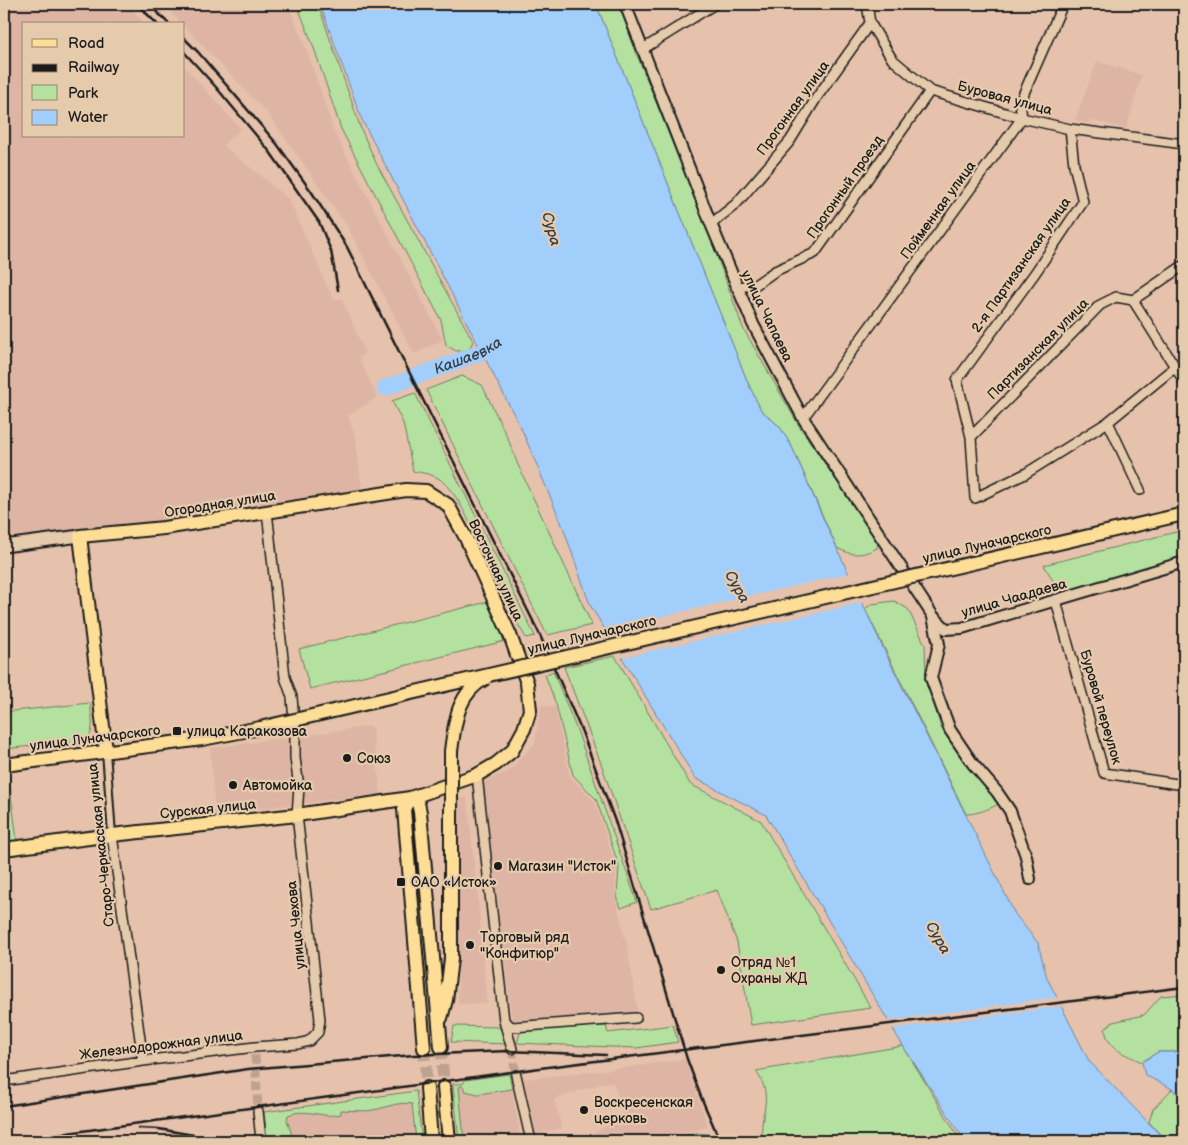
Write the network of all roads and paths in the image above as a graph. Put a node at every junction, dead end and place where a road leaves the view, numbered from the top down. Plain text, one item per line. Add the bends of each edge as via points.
1 (625, 4) edge
2 (715, 4) edge
3 (867, 4) edge
4 (1063, 4) edge
5 (870, 23) junction
6 (643, 48) junction
7 (930, 91) junction
8 (1022, 118) junction
9 (1070, 129) junction
10 (1184, 144) edge
11 (711, 224) junction
12 (1184, 265) edge
13 (736, 286) junction
14 (1132, 300) junction
15 (1175, 367) junction
16 (1184, 381) edge
17 (803, 418) junction
18 (1108, 422) junction
19 (971, 437) junction
20 (1140, 490) dead end
21 (438, 497) joint
22 (267, 511) junction
23 (1184, 514) edge
24 (80, 536) junction
25 (4, 546) edge
26 (1184, 562) edge
27 (1056, 601) junction
28 (933, 616) junction
29 (495, 674) junction
30 (106, 751) junction
31 (4, 765) edge
32 (477, 775) junction
33 (1184, 785) edge
34 (430, 791) junction
35 (410, 798) junction
36 (379, 804) junction
37 (420, 812) junction
38 (297, 815) junction
39 (406, 828) junction
40 (112, 835) junction
41 (4, 849) edge
42 (1030, 879) dead end
43 (636, 1018) dead end
44 (504, 1021) junction
45 (439, 1028) junction
46 (318, 1032) joint
47 (440, 1047) tunnel mouth
48 (424, 1048) tunnel mouth
49 (512, 1049) tunnel mouth
50 (144, 1060) junction
51 (516, 1075) tunnel mouth
52 (4, 1081) edge
53 (444, 1087) tunnel mouth
54 (427, 1088) tunnel mouth
55 (258, 1111) tunnel mouth
56 (261, 1140) dead end
57 (431, 1141) edge
58 (449, 1141) edge
59 (531, 1141) edge

1 - 6 street, улица Чапаева
2 - 6 street
3 - 5 street, Буровая улица
4 - 8 street via 1020,102
5 - 7 street, Буровая улица via 892,59
5 - 11 street, Прогонная улица via 790,140 736,204
6 - 11 street, улица Чапаева
7 - 8 street, Буровая улица
7 - 13 street, Прогонный проезд via 815,253 775,271 755,286
8 - 9 street, Буровая улица
8 - 17 street, Пойменная улица
9 - 10 street, Буровая улица
9 - 19 street, 2-я Партизанская улица via 1083,202 957,380
11 - 13 street, улица Чапаева
12 - 14 street
13 - 17 street, улица Чапаева
14 - 15 street
14 - 19 street, Партизанская улица via 1116,297 1100,305
15 - 16 street
15 - 18 street
17 - 28 street, улица Чапаева
18 - 19 street via 1025,474 975,498
18 - 20 street
21 - 22 main road, Огородная улица via 426,490 406,490
21 - 32 main road, Восточная улица via 448,505 466,538 510,636 526,683 530,710 512,751
22 - 24 main road, Огородная улица via 164,528
22 - 38 street, улица Чехова via 285,676 292,697 300,787
23 - 29 main road, улица Луначарского, bridge
24 - 25 main road, Огородная улица
24 - 30 main road, Старо-Черкасская улица
26 - 27 street, улица Чаадаева
27 - 28 street, улица Чаадаева via 962,628 946,629
27 - 33 street, Буровой переулок via 1104,774
28 - 42 street via 939,644 931,678 950,730 1010,811 1026,856
29 - 30 main road, улица Луначарского, bridge via 260,728
29 - 45 main road, bridge via 476,683 463,700 456,718 451,751 451,959
30 - 31 main road, улица Луначарского
30 - 40 street, Старо-Черкасская улица
32 - 34 main road, Восточная улица
32 - 44 street
34 - 35 main road, Восточная улица
34 - 37 main road
35 - 36 main road, Восточная улица
35 - 37 main road via 418,803
35 - 39 main road via 404,809
36 - 38 main road, Сурская улица
36 - 39 main road via 393,811
37 - 45 main road
38 - 40 main road, Сурская улица
38 - 46 street, улица Чехова via 320,1020
39 - 48 main road
40 - 41 main road, Сурская улица
40 - 50 street, Старо-Черкасская улица
43 - 44 street via 512,1027
44 - 49 street
45 - 47 main road
46 - 50 street, Железнодорожная улица via 309,1041 255,1051
50 - 52 street, Железнодорожная улица
51 - 59 street
53 - 58 main road
54 - 57 main road
55 - 56 street

